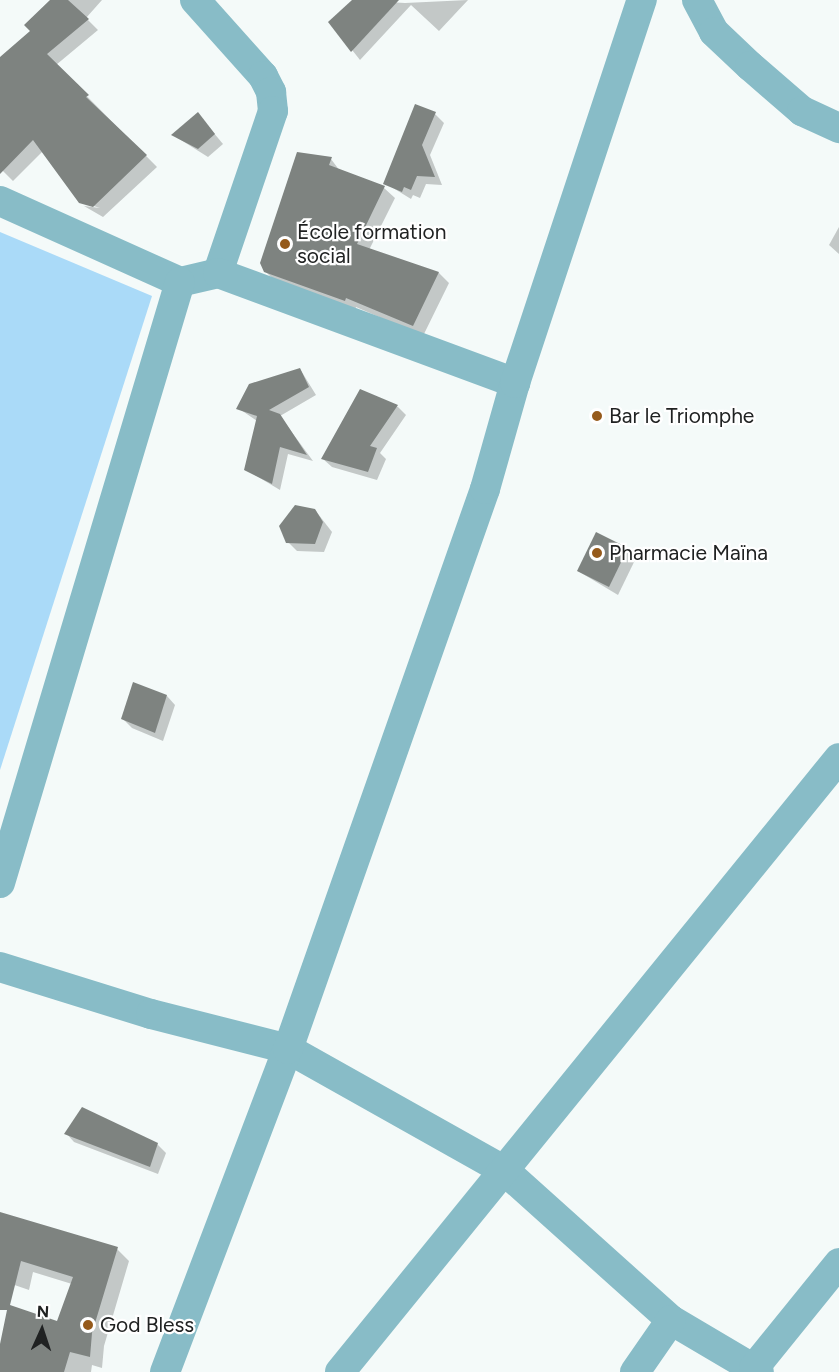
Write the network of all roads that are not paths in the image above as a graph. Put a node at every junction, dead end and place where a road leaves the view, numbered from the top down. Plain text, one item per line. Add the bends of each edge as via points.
1 (195, 0) edge
2 (642, 0) edge
3 (697, 0) edge
4 (839, 128) edge
5 (0, 201) edge
6 (218, 273) junction
7 (180, 282) junction
8 (515, 383) junction
9 (839, 758) edge
10 (0, 883) edge
11 (0, 967) edge
12 (288, 1049) junction
13 (505, 1171) junction
14 (839, 1263) edge
15 (671, 1320) junction
16 (756, 1370) edge
17 (165, 1372) edge
18 (340, 1372) edge
19 (635, 1372) edge

1 - 6 street via 263,76 271,92 273,111
2 - 8 street
3 - 4 street via 714,32 750,66 802,111
5 - 7 street
6 - 7 street
6 - 8 street
7 - 10 street
8 - 12 street via 485,489
9 - 13 street
11 - 12 street via 151,1014
12 - 13 street
12 - 17 street
13 - 15 street
13 - 18 street
14 - 16 street
15 - 16 street
15 - 19 street

